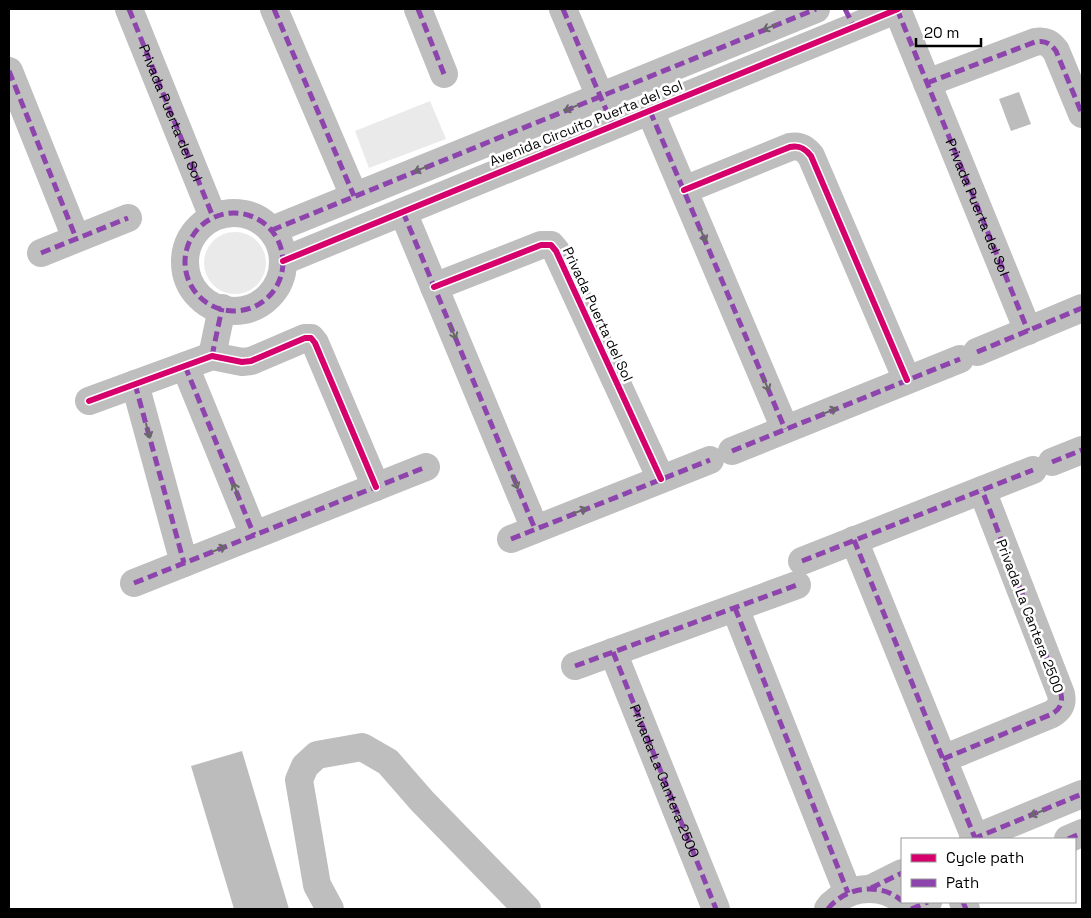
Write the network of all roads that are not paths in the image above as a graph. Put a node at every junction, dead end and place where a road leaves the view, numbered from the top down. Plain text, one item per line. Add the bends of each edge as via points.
1 (129, 9) edge
2 (274, 9) edge
3 (418, 9) edge
4 (563, 9) edge
5 (816, 9) edge
6 (898, 9) edge
7 (849, 18) edge
8 (9, 71) edge
9 (444, 74) dead end
10 (927, 83) junction
11 (600, 96) junction
12 (650, 110) junction
13 (1082, 114) edge
14 (613, 126) junction
15 (684, 190) junction
16 (354, 196) junction
17 (403, 212) junction
18 (213, 217) junction
19 (128, 218) dead end
20 (272, 230) junction
21 (76, 238) junction
22 (41, 253) dead end
23 (283, 261) junction
24 (434, 287) junction
25 (222, 308) junction
26 (1082, 308) edge
27 (1028, 331) junction
28 (212, 356) junction
29 (185, 366) junction
30 (907, 380) junction
31 (135, 384) junction
32 (89, 401) dead end
33 (785, 429) junction
34 (1082, 450) edge
35 (426, 467) dead end
36 (661, 480) junction
37 (376, 487) junction
38 (982, 490) junction
39 (254, 535) junction
40 (854, 540) junction
41 (184, 563) junction
42 (134, 583) dead end
43 (735, 608) junction
44 (613, 652) junction
45 (574, 666) dead end
46 (943, 759) junction
47 (1082, 794) edge
48 (1082, 833) edge
49 (974, 838) edge
50 (976, 838) edge
51 (1070, 838) edge
52 (901, 873) edge
53 (849, 897) edge
54 (901, 900) edge
55 (926, 903) edge
56 (330, 909) edge
57 (526, 909) edge
58 (716, 909) edge
59 (911, 909) edge

1 - 18 street, Privada Puerta del Sol
2 - 16 street
3 - 9 street
4 - 11 street
5 -> 11 street, Avenida Circuito Puerta del Sol
6 - 7 street, Avenida Circuito Puerta del Sol
6 - 10 street, Privada Puerta del Sol
7 - 12 street, Avenida Circuito Puerta del Sol
8 - 21 street
10 - 13 street via 1035,42 1047,42 1056,51
10 - 27 street, Privada Puerta del Sol
11 - 14 street
11 -> 16 street, Avenida Circuito Puerta del Sol
12 - 14 street, Avenida Circuito Puerta del Sol
12 - 15 street
14 - 17 street, Avenida Circuito Puerta del Sol
15 - 30 street via 790,147 802,147 807,151
15 -> 33 street
16 - 20 street, Avenida Circuito Puerta del Sol
17 - 23 street, Avenida Circuito Puerta del Sol
17 - 24 street
18 - 20 street via 228,213 244,214
18 - 25 street via 199,226 190,239 185,270 191,286 201,298
19 - 21 street
20 - 23 street via 280,245
21 - 22 street
23 - 25 street via 273,291 261,302 246,309 230,311
24 - 36 street, Privada Puerta del Sol via 541,245 551,245
24 -> 36 street via 523,534
25 - 28 street
26 - 27 street
27 - 30 street
28 - 29 street
28 - 37 street via 251,361 311,338
29 - 31 street
39 -> 29 street
33 -> 30 street
31 - 32 street
31 -> 41 street
33 - 36 street
34 - 38 street
35 - 37 street
37 - 39 street
38 - 40 street
38 - 46 street, Privada La Cantera 2500 via 1062,700 1061,706 1052,714
41 -> 39 street
40 - 43 street
40 - 46 street
41 - 42 street
43 - 44 street
43 - 53 street
44 - 45 street
44 - 58 street, Privada La Cantera 2500
46 - 49 street
47 -> 50 street
48 - 51 street
52 - 53 street
53 - 54 street via 886,891
55 - 59 street
56 - 57 street via 317,885 299,780 305,766 318,755 362,747 388,762

